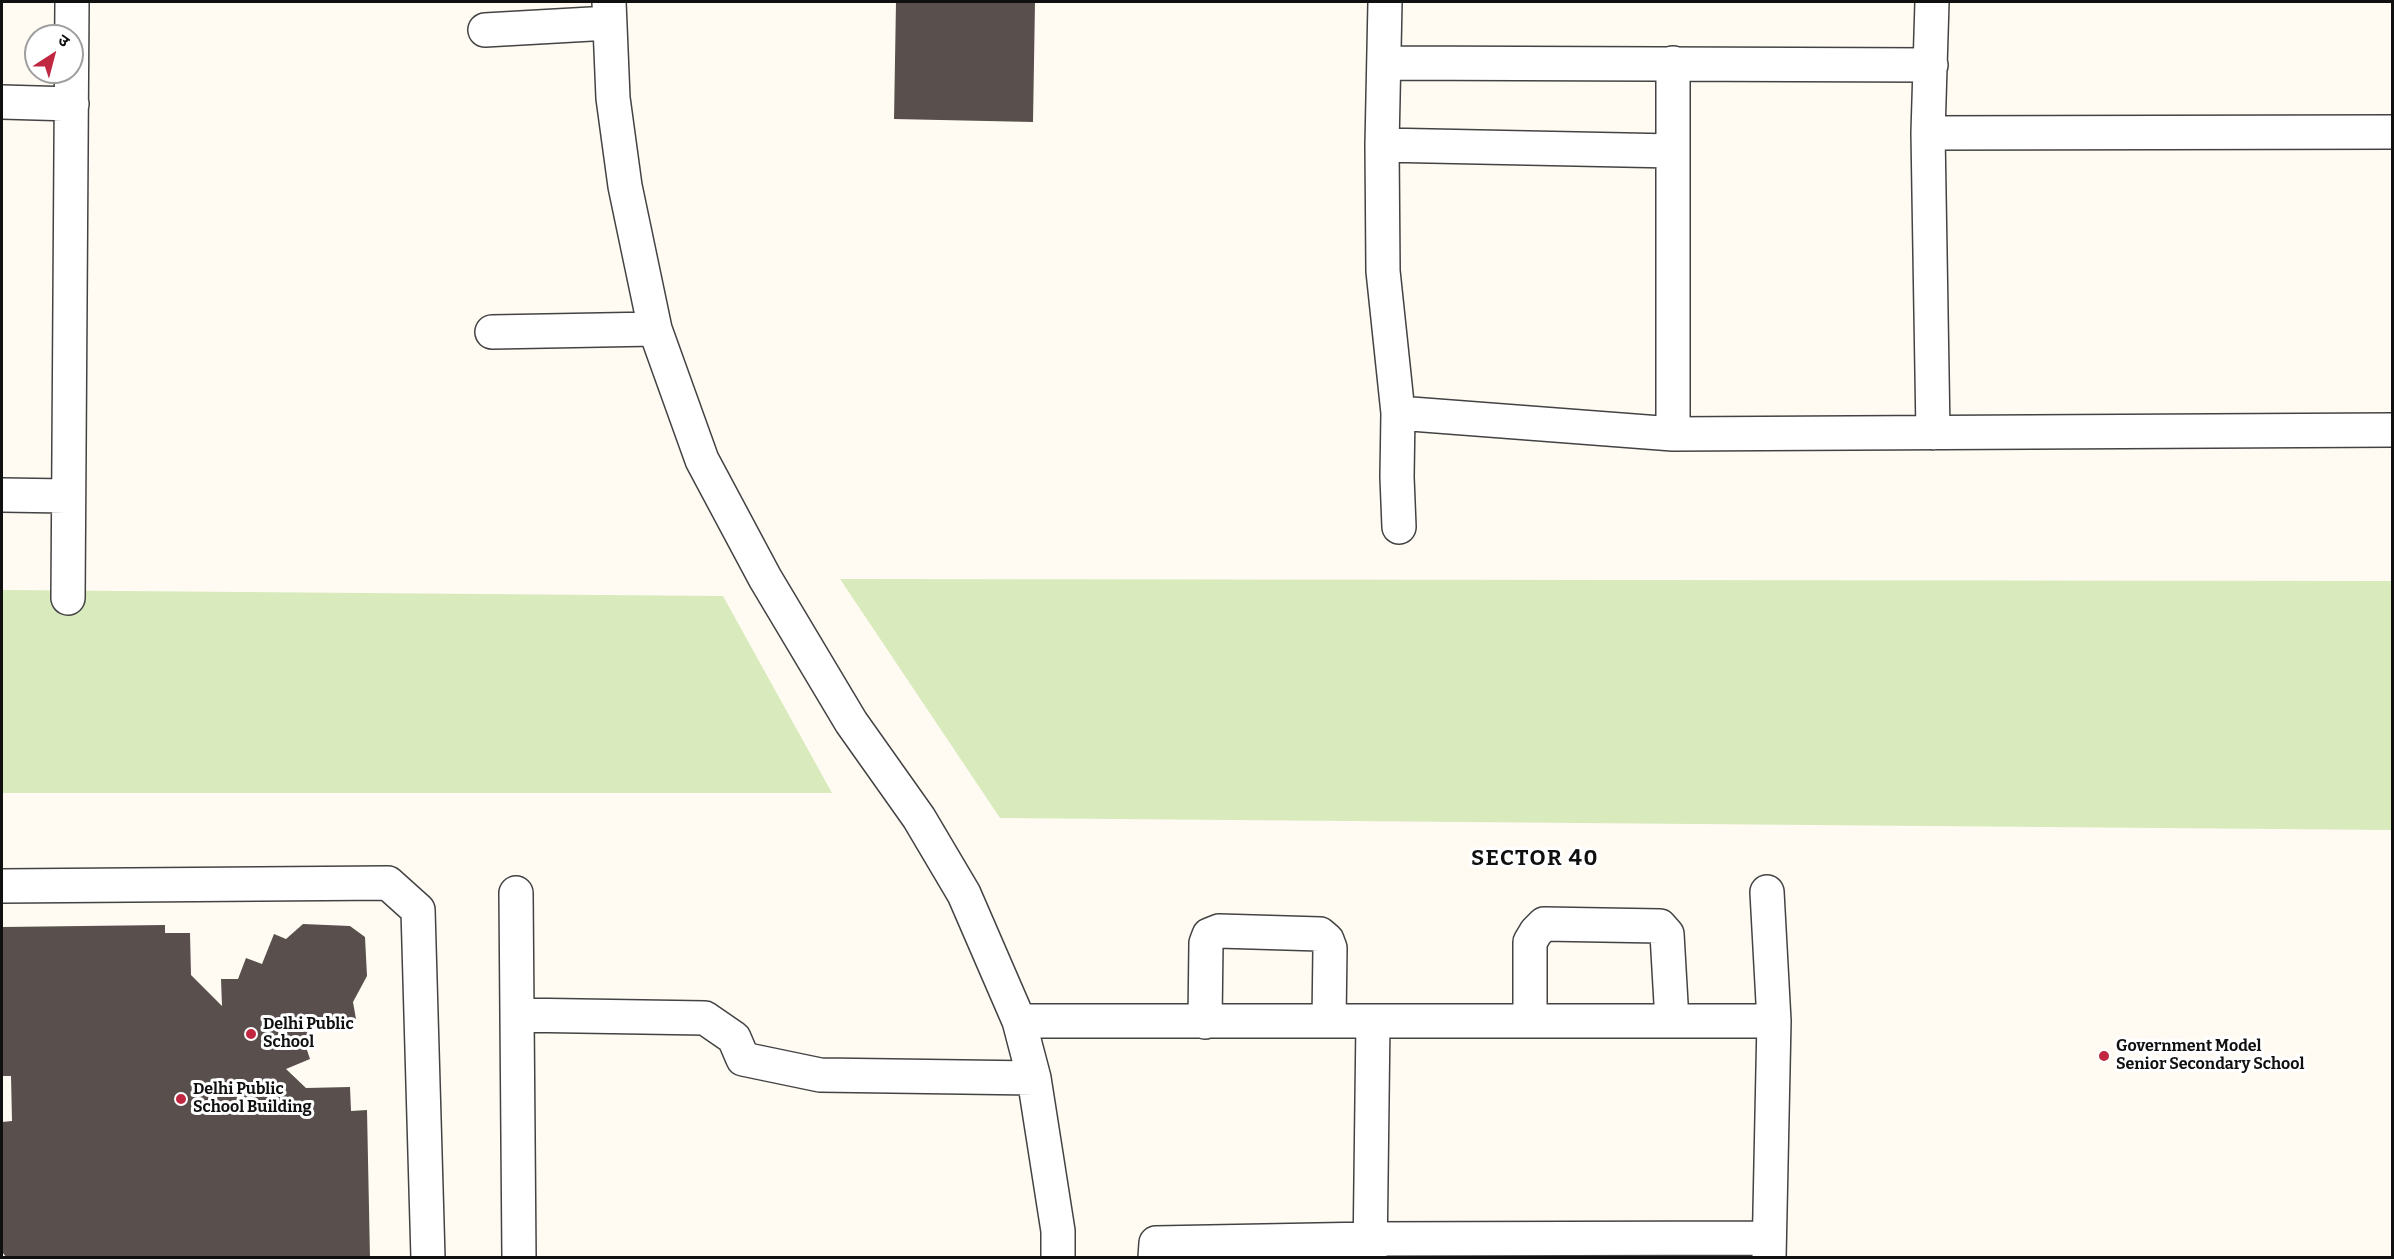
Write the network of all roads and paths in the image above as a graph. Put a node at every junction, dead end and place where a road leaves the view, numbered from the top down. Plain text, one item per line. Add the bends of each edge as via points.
1 (72, 2) edge
2 (1385, 2) edge
3 (1932, 2) edge
4 (609, 12) edge
5 (484, 30) dead end
6 (1384, 63) junction
7 (1673, 63) junction
8 (1931, 65) junction
9 (2, 102) edge
10 (72, 104) junction
11 (2392, 132) edge
12 (1928, 133) junction
13 (1382, 145) junction
14 (1673, 151) junction
15 (655, 329) junction
16 (492, 332) dead end
17 (1398, 413) junction
18 (2392, 430) edge
19 (1933, 433) junction
20 (1673, 434) junction
21 (2, 495) edge
22 (67, 496) junction
23 (1399, 527) dead end
24 (68, 598) dead end
25 (2, 886) edge
26 (1767, 892) dead end
27 (516, 893) dead end
28 (517, 1015) junction
29 (1774, 1020) junction
30 (1019, 1021) junction
31 (1329, 1021) junction
32 (1373, 1021) junction
33 (1530, 1021) junction
34 (1672, 1021) junction
35 (1205, 1022) junction
36 (1034, 1077) junction
37 (1370, 1248) edge
38 (1657, 1248) edge
39 (1769, 1248) edge
40 (428, 1257) edge
41 (519, 1257) edge
42 (1058, 1257) edge
43 (1155, 1257) edge

1 - 10 street
2 - 6 street
3 - 8 street
4 - 5 street
4 - 15 street via 613,98 625,186
6 - 7 street
6 - 13 street
7 - 8 street
7 - 14 street
8 - 12 street
9 - 10 street
10 - 22 street
11 - 12 street
12 - 19 street
13 - 14 street
13 - 17 street via 1383,271
14 - 20 street
15 - 16 street
15 - 30 street via 702,460 765,578 851,722 919,818 964,894
17 - 20 street
17 - 23 street
18 - 19 street
19 - 20 street
21 - 22 street
22 - 24 street
25 - 40 street via 388,883 418,910
26 - 29 street
27 - 28 street
28 - 36 street via 705,1018 734,1038 743,1059 820,1075
28 - 41 street
29 - 34 street
29 - 39 street
30 - 35 street
30 - 36 street
31 - 32 street
31 - 35 street
31 - 35 street via 1330,948 1320,934 1219,931 1209,935 1206,943
32 - 33 street
32 - 37 street
33 - 34 street
33 - 34 street via 1530,942 1544,924 1660,926 1667,934
36 - 42 street via 1058,1231
37 - 38 street
37 - 43 street via 1156,1243
38 - 39 street

